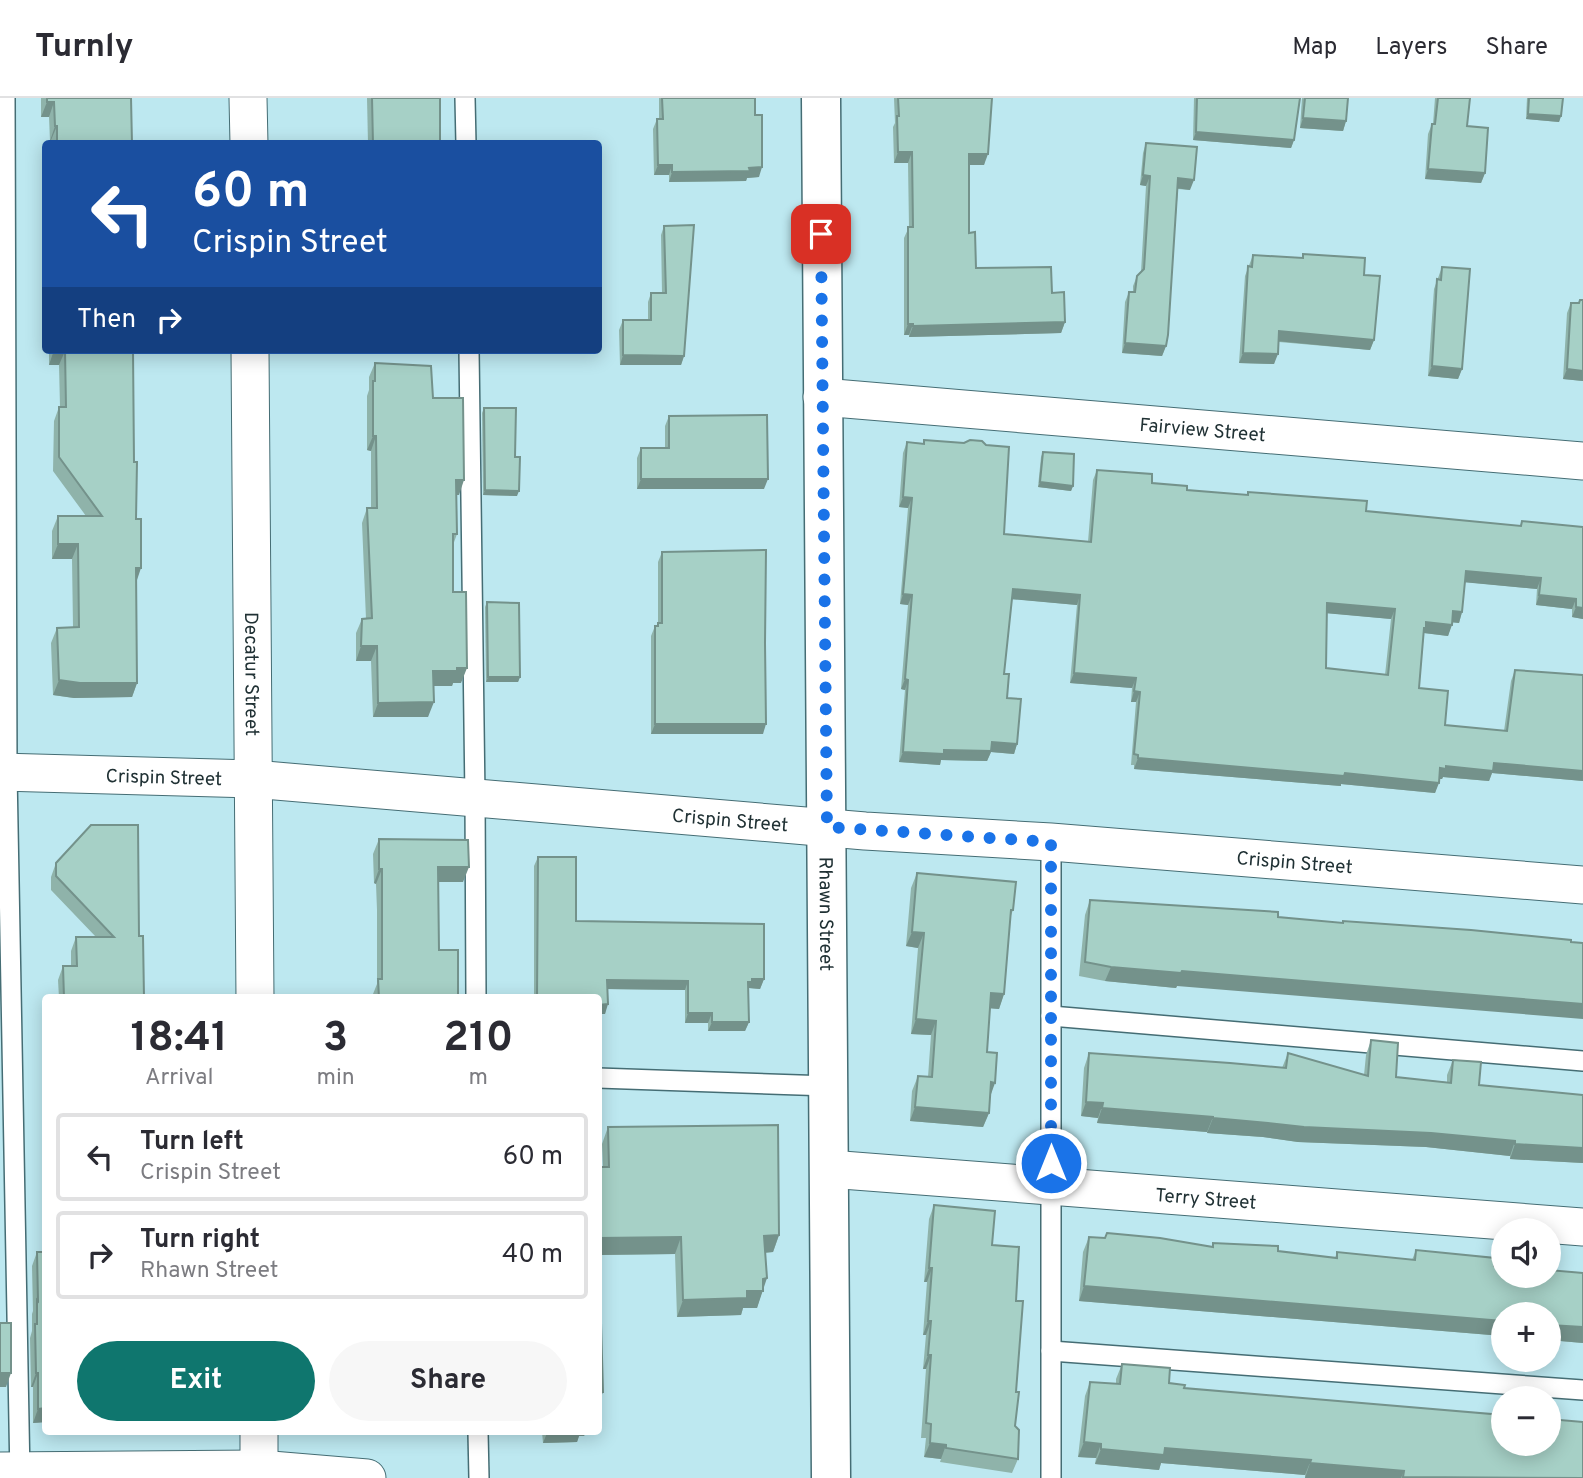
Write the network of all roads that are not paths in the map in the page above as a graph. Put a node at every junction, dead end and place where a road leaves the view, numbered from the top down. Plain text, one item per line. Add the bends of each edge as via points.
1 (5, 98) edge
2 (248, 98) edge
3 (465, 98) edge
4 (821, 98) edge
5 (248, 140) edge
6 (466, 140) edge
7 (250, 354) edge
8 (469, 354) edge
9 (822, 397) junction
10 (1583, 461) edge
11 (4, 772) edge
12 (253, 779) junction
13 (475, 798) junction
14 (827, 827) junction
15 (1051, 842) junction
16 (1583, 884) edge
17 (255, 994) edge
18 (476, 994) edge
19 (1051, 1016) junction
20 (1583, 1062) edge
21 (602, 1078) edge
22 (829, 1086) junction
23 (830, 1169) junction
24 (1051, 1187) junction
25 (1583, 1227) edge
26 (1051, 1351) junction
27 (1583, 1390) edge
28 (259, 1435) edge
29 (478, 1435) edge
30 (14, 1473) edge
31 (259, 1473) edge
32 (367, 1478) edge
33 (479, 1478) edge
34 (831, 1478) edge
35 (1051, 1478) edge

1 - 11 lane
2 - 5 street
3 - 6 lane
4 - 9 main road, Rhawn Street
7 - 12 street, Decatur Street
8 - 13 lane
9 - 10 street, Fairview Street
9 - 14 main road, Rhawn Street
11 - 12 street, Crispin Street
11 - 30 lane
12 - 13 street, Crispin Street
12 - 17 street, Decatur Street
13 - 14 street, Crispin Street
13 - 18 lane
14 - 15 street, Crispin Street
14 - 22 main road, Rhawn Street
15 - 16 street, Crispin Street
15 - 19 lane
19 - 20 lane
19 - 24 lane
21 - 22 lane
22 - 23 main road, Rhawn Street
23 - 24 street, Terry Street
23 - 34 main road, Rhawn Street
24 - 25 street, Terry Street
24 - 26 lane
26 - 27 lane
26 - 35 lane
28 - 31 street
29 - 33 lane
30 - 31 street
31 - 32 street

